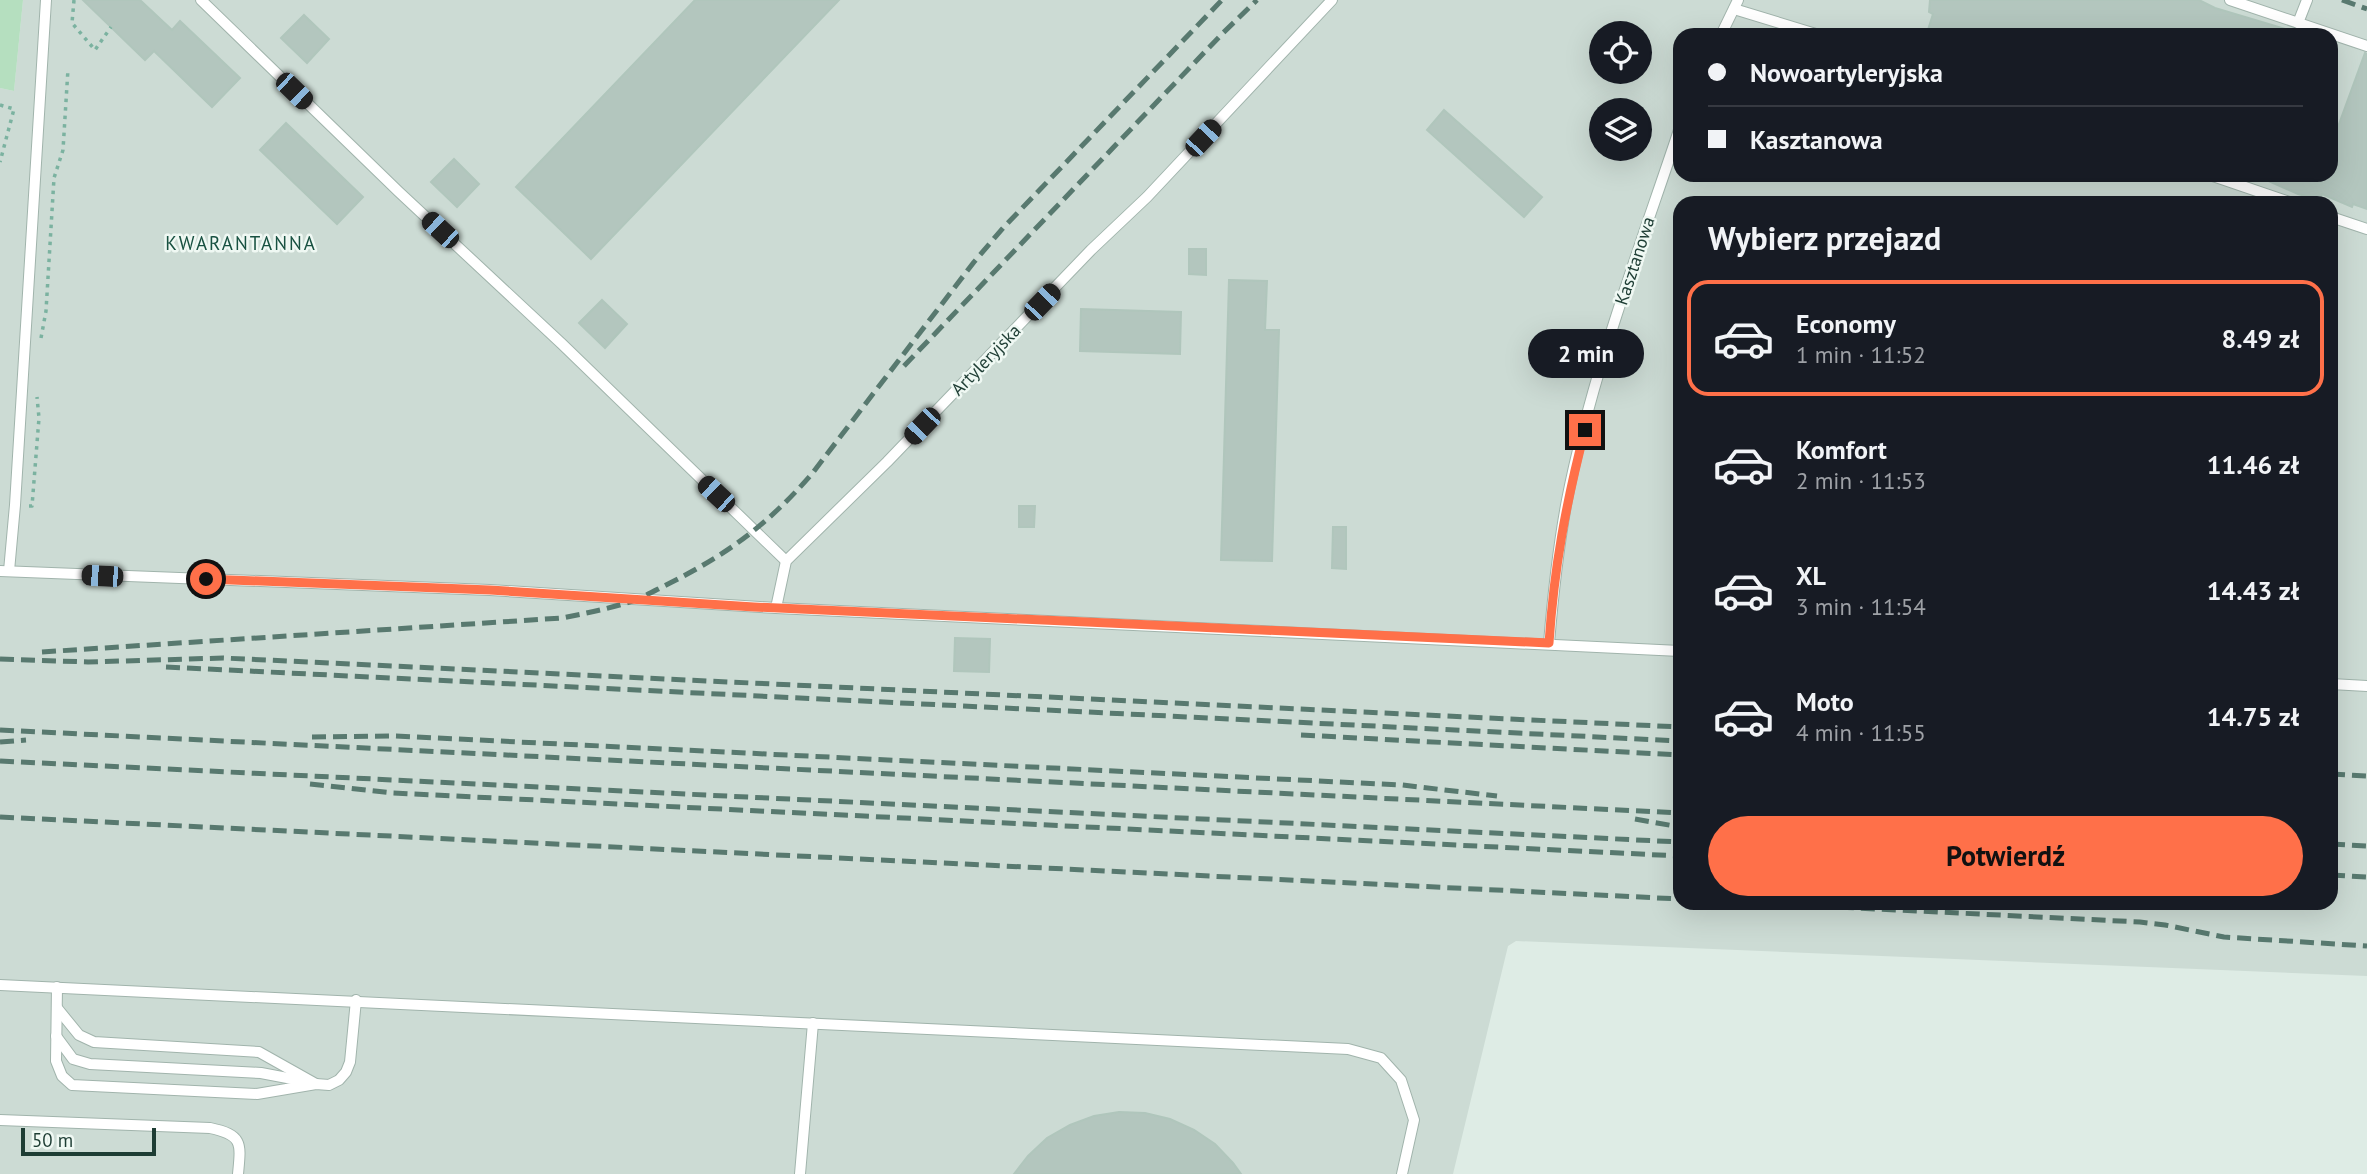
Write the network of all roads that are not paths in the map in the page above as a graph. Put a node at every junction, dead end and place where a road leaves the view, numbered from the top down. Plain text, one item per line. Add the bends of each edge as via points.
1 (46, 0) edge
2 (201, 0) edge
3 (1332, 0) edge
4 (2230, 0) edge
5 (2308, 0) edge
6 (1736, 4) edge
7 (2298, 23) junction
8 (1724, 28) edge
9 (1800, 28) edge
10 (2313, 28) edge
11 (2338, 36) edge
12 (2367, 46) edge
13 (1673, 148) edge
14 (2230, 182) edge
15 (2272, 196) edge
16 (2338, 219) edge
17 (2367, 229) edge
18 (786, 561) junction
19 (5, 571) edge
20 (776, 608) junction
21 (1549, 643) junction
22 (1673, 651) edge
23 (2338, 684) edge
24 (2367, 686) edge
25 (0, 985) edge
26 (57, 987) junction
27 (356, 1000) junction
28 (57, 1008) junction
29 (813, 1023) junction
30 (56, 1036) junction
31 (316, 1084) junction
32 (0, 1120) edge
33 (238, 1174) edge
34 (800, 1174) edge
35 (1402, 1174) edge

1 - 19 lane via 15,505
2 - 18 lane
3 - 18 lane, Artyleryjska via 1147,197
4 - 7 lane
5 - 7 lane
6 - 8 lane
6 - 9 lane
7 - 10 lane
11 - 12 lane
13 - 21 lane, Kasztanowa via 1602,360 1586,423 1567,499
14 - 15 lane
16 - 17 lane
18 - 20 lane
19 - 20 lane via 490,590
20 - 21 lane
21 - 22 lane
23 - 24 lane
25 - 26 lane
26 - 27 lane
26 - 28 lane
27 - 29 lane
27 - 31 lane via 346,1072 330,1086
28 - 30 lane
28 - 31 lane via 79,1035 94,1042 259,1052
29 - 34 lane
29 - 35 lane via 1348,1049 1381,1058 1401,1080 1414,1120
30 - 31 lane via 73,1059 90,1064 261,1073
30 - 31 lane via 56,1061 72,1085 257,1094
32 - 33 lane via 210,1128 235,1136 240,1144

